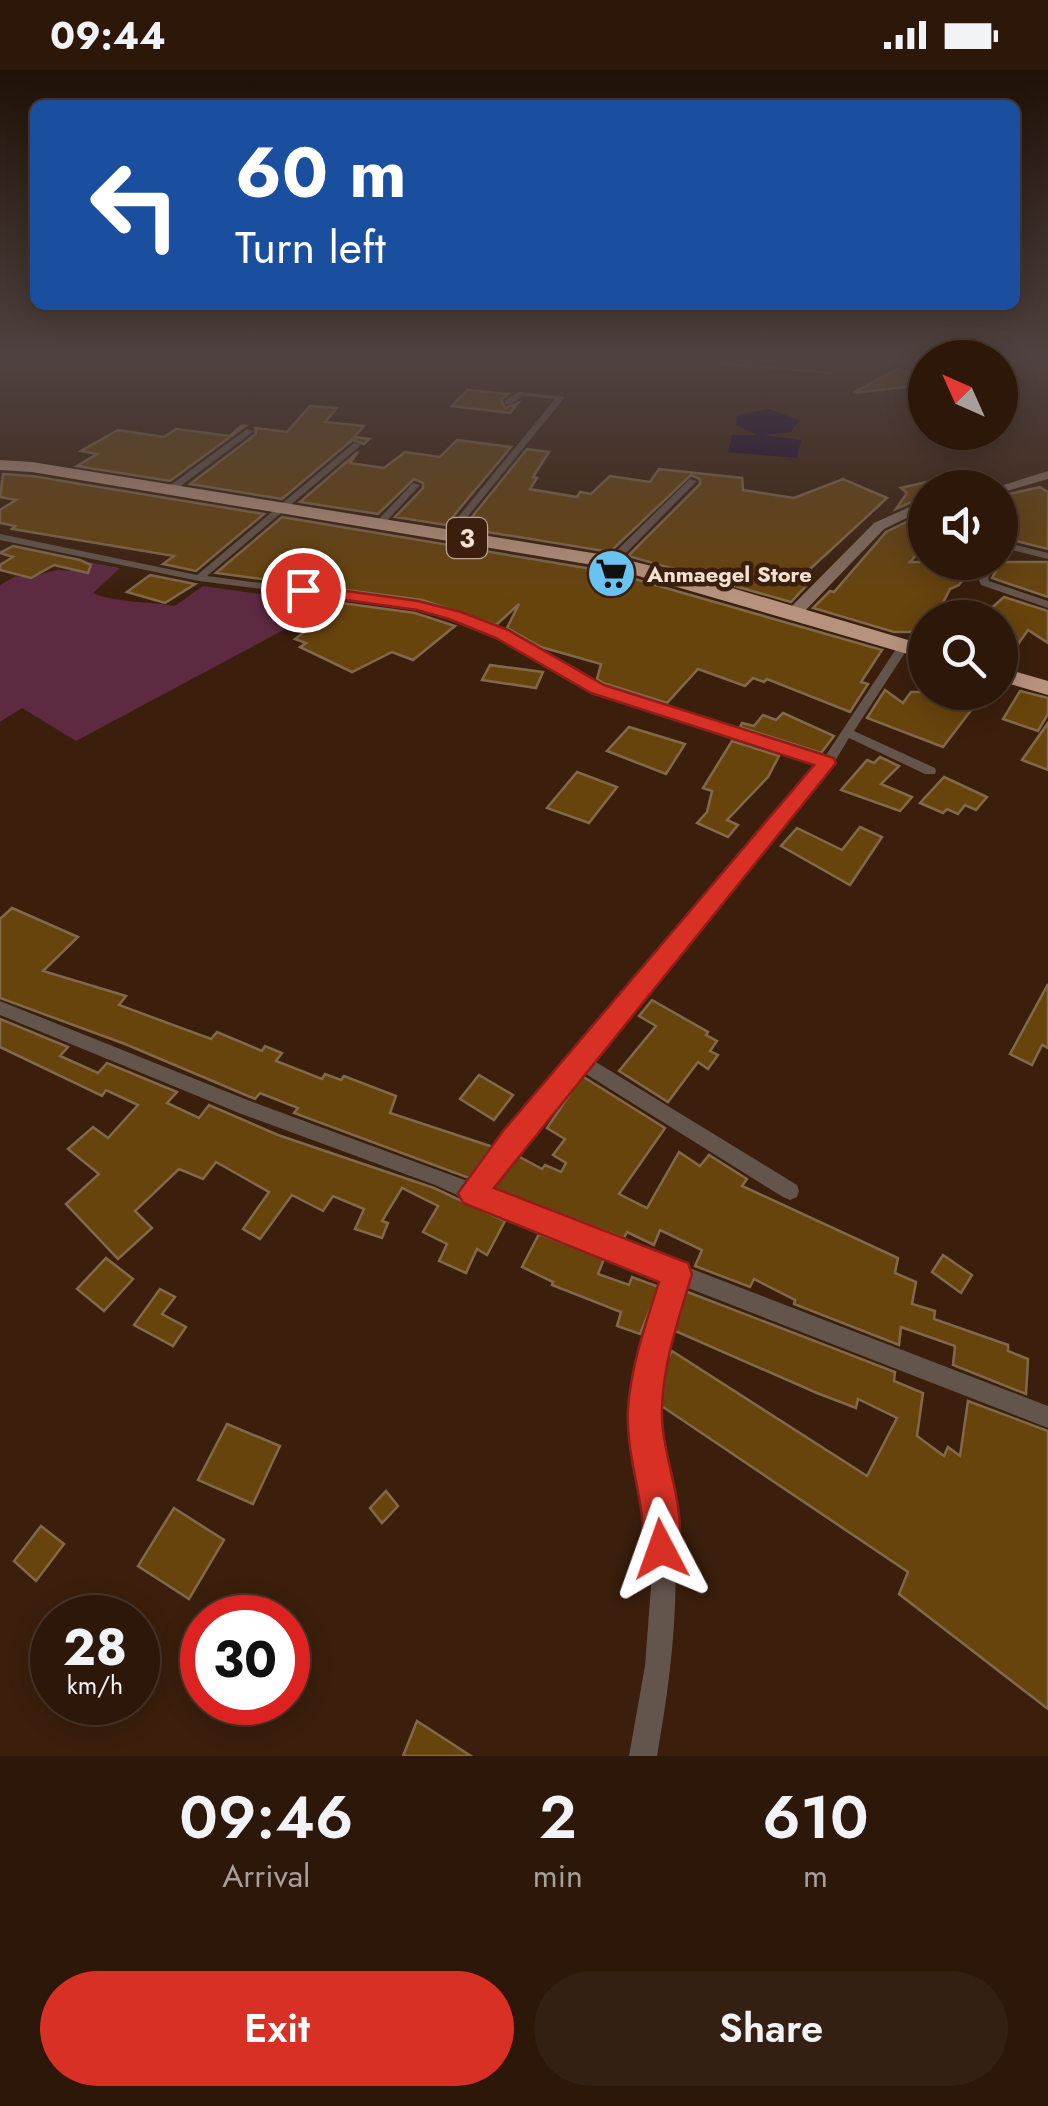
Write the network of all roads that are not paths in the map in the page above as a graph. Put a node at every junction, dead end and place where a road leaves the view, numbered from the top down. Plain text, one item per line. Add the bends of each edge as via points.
1 (240, 439) edge
2 (527, 439) edge
3 (358, 445) dead end
4 (0, 463) edge
5 (1048, 475) edge
6 (693, 480) dead end
7 (1018, 484) edge
8 (416, 485) dead end
9 (172, 490) junction
10 (284, 509) junction
11 (908, 512) edge
12 (379, 524) junction
13 (448, 535) junction
14 (0, 537) edge
15 (1018, 550) edge
16 (1048, 556) edge
17 (612, 562) junction
18 (199, 578) junction
19 (984, 580) edge
20 (1048, 605) edge
21 (794, 613) junction
22 (904, 645) junction
23 (908, 646) edge
24 (1018, 679) edge
25 (1048, 688) edge
26 (846, 732) junction
27 (827, 763) junction
28 (930, 770) dead end
29 (0, 1008) edge
30 (579, 1062) junction
31 (790, 1190) dead end
32 (473, 1193) junction
33 (677, 1274) junction
34 (1048, 1418) edge
35 (643, 1756) edge

1 - 9 street
2 - 13 street
3 - 10 street
4 - 9 highway, 3
5 - 7 main road
6 - 17 street
8 - 12 street
9 - 10 highway, 3
10 - 12 highway, 3
10 - 18 street
11 - 21 main road via 880,526
12 - 13 highway, 3
13 - 17 highway, 3
14 - 18 street
15 - 16 street
17 - 21 highway, 3
18 - 27 street via 372,598 455,616 502,634 598,689
19 - 20 street
21 - 22 highway, 3
22 - 23 highway, 3
22 - 26 street
24 - 25 highway
26 - 27 street
26 - 28 street
27 - 30 street
29 - 32 street
30 - 31 street
30 - 32 street
32 - 33 street
33 - 34 street
33 - 35 street via 653,1352 645,1410 660,1515 662,1618

